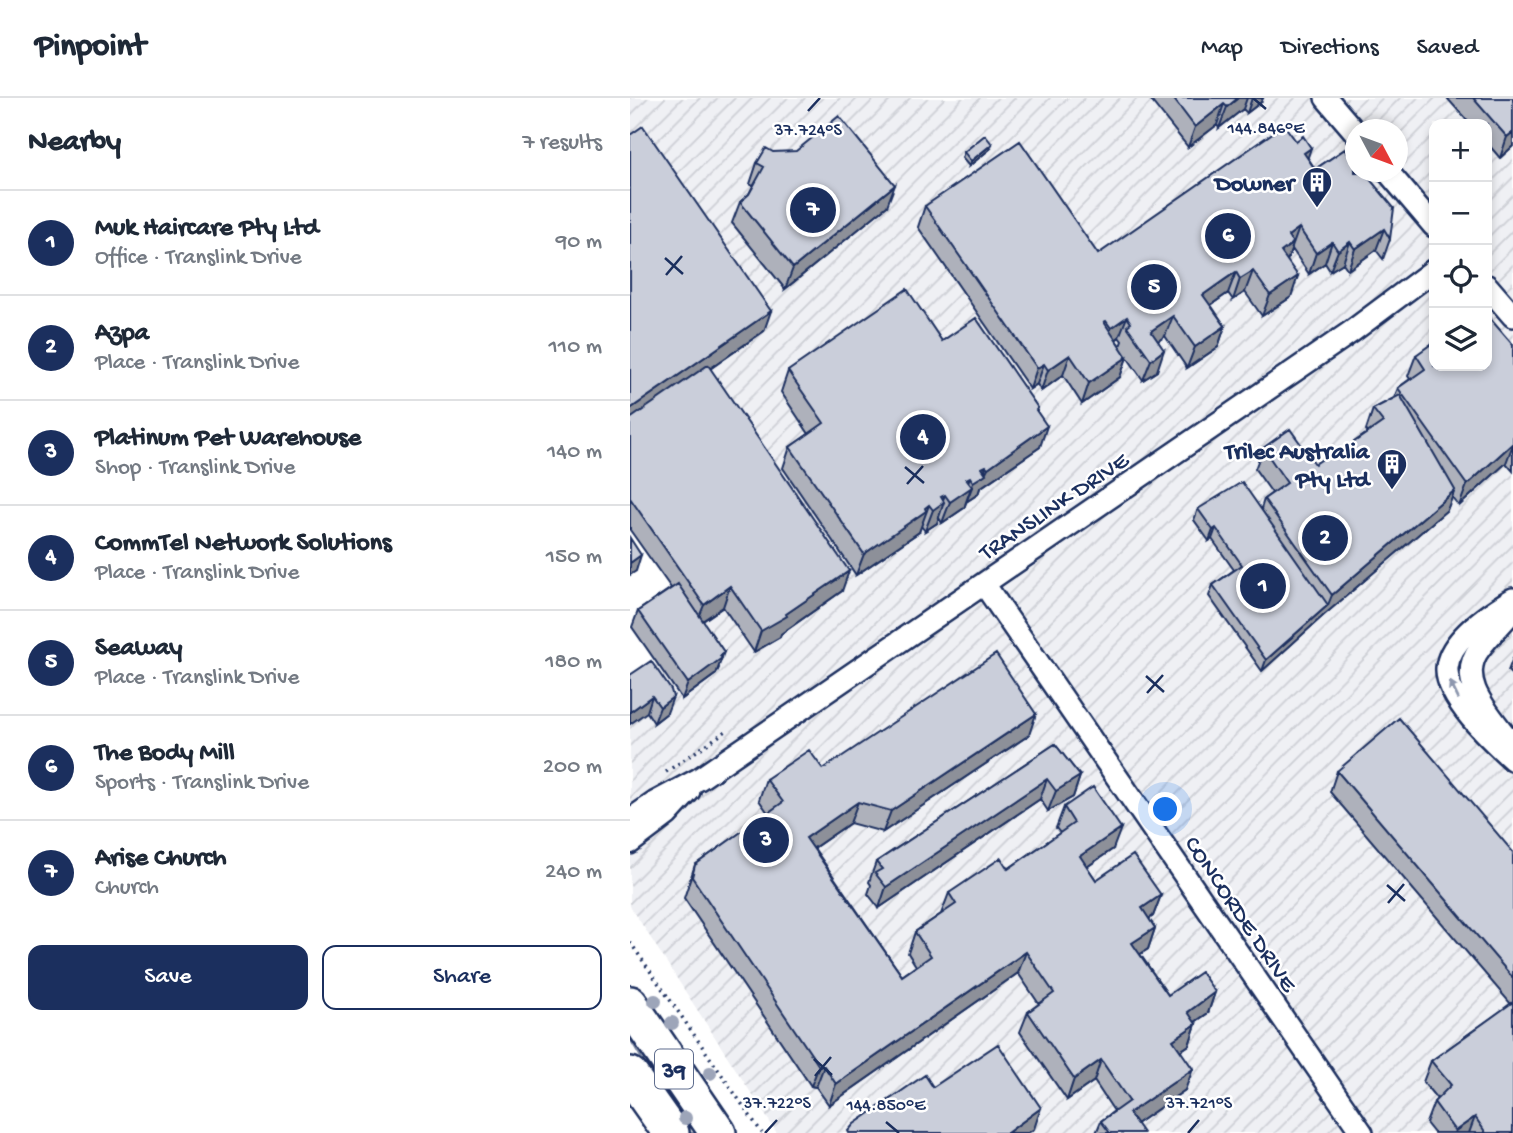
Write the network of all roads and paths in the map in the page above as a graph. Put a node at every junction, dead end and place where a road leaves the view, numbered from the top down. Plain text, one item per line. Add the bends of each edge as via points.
1 (1326, 98) edge
2 (1345, 120) edge
3 (1397, 182) edge
4 (1429, 220) edge
5 (1429, 274) edge
6 (1492, 292) edge
7 (1513, 316) edge
8 (984, 584) junction
9 (1513, 599) edge
10 (1513, 610) edge
11 (729, 729) dead end
12 (1513, 746) edge
13 (1513, 760) edge
14 (663, 774) dead end
15 (699, 779) junction
16 (630, 820) edge
17 (630, 843) edge
18 (630, 942) edge
19 (630, 1004) edge
20 (630, 1075) edge
21 (671, 1133) edge
22 (718, 1133) edge
23 (762, 1133) edge
24 (1362, 1133) edge

1 - 2 street
3 - 4 street
5 - 8 street, TRANSLINK DRIVE
6 - 7 street
8 - 15 street, TRANSLINK DRIVE
8 - 24 street, CONCORDE DRIVE
13 -> 9 street via 1459,700 1447,667 1460,641 1487,614
10 - 12 street via 1478,649 1472,666 1479,700
11 - 14 path
15 - 16 street, TRANSLINK DRIVE
15 - 17 street, TRANSLINK DRIVE via 667,815
18 - 23 path
19 - 22 main road, 39
20 - 21 main road, 39

